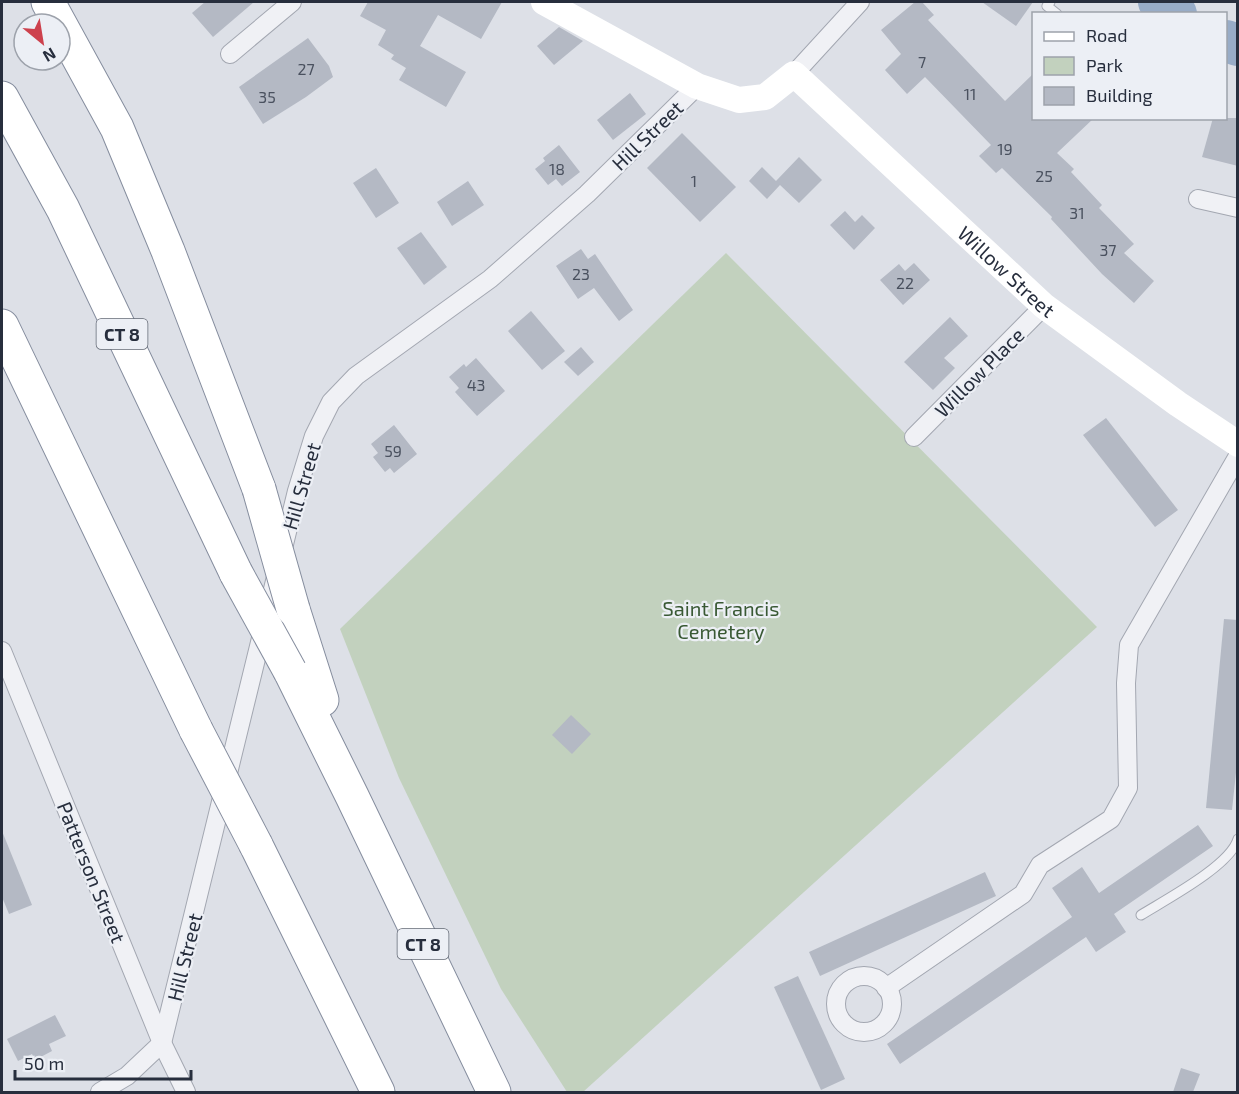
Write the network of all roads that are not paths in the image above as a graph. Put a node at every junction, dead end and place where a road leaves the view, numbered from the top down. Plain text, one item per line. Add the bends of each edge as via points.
1 (48, 2) edge
2 (292, 2) edge
3 (544, 2) edge
4 (860, 2) edge
5 (230, 54) dead end
6 (795, 74) junction
7 (697, 86) junction
8 (2, 99) edge
9 (1198, 199) dead end
10 (1238, 208) edge
11 (1044, 306) junction
12 (2, 326) edge
13 (914, 437) dead end
14 (1238, 444) edge
15 (1238, 456) edge
16 (2, 651) edge
17 (352, 796) junction
18 (1238, 839) edge
19 (1141, 915) dead end
20 (886, 988) dead end
21 (162, 1043) junction
22 (100, 1092) edge
23 (186, 1092) edge
24 (378, 1092) edge
25 (494, 1092) edge

1 - 17 highway, bridge via 117,128 168,251 259,489
2 - 5 street
3 - 7 main road
4 - 6 street
6 - 7 main road via 765,97 739,100
6 - 11 main road, Willow Street
7 - 21 street, Hill Street via 587,194 489,279 356,376 332,402 314,436 297,491
8 - 17 highway, CT 8, bridge via 63,209 236,573
9 - 10 street
11 - 13 street, Willow Place
11 - 14 main road, Willow Street
12 - 24 highway, bridge via 196,730
15 - 20 street via 1129,645 1128,788 1111,819 1040,865 1023,894
16 - 21 street, Patterson Street
17 - 25 highway, CT 8
18 - 19 lane via 1236,847 1217,866
21 - 22 street via 127,1076
21 - 23 street, Patterson Street

